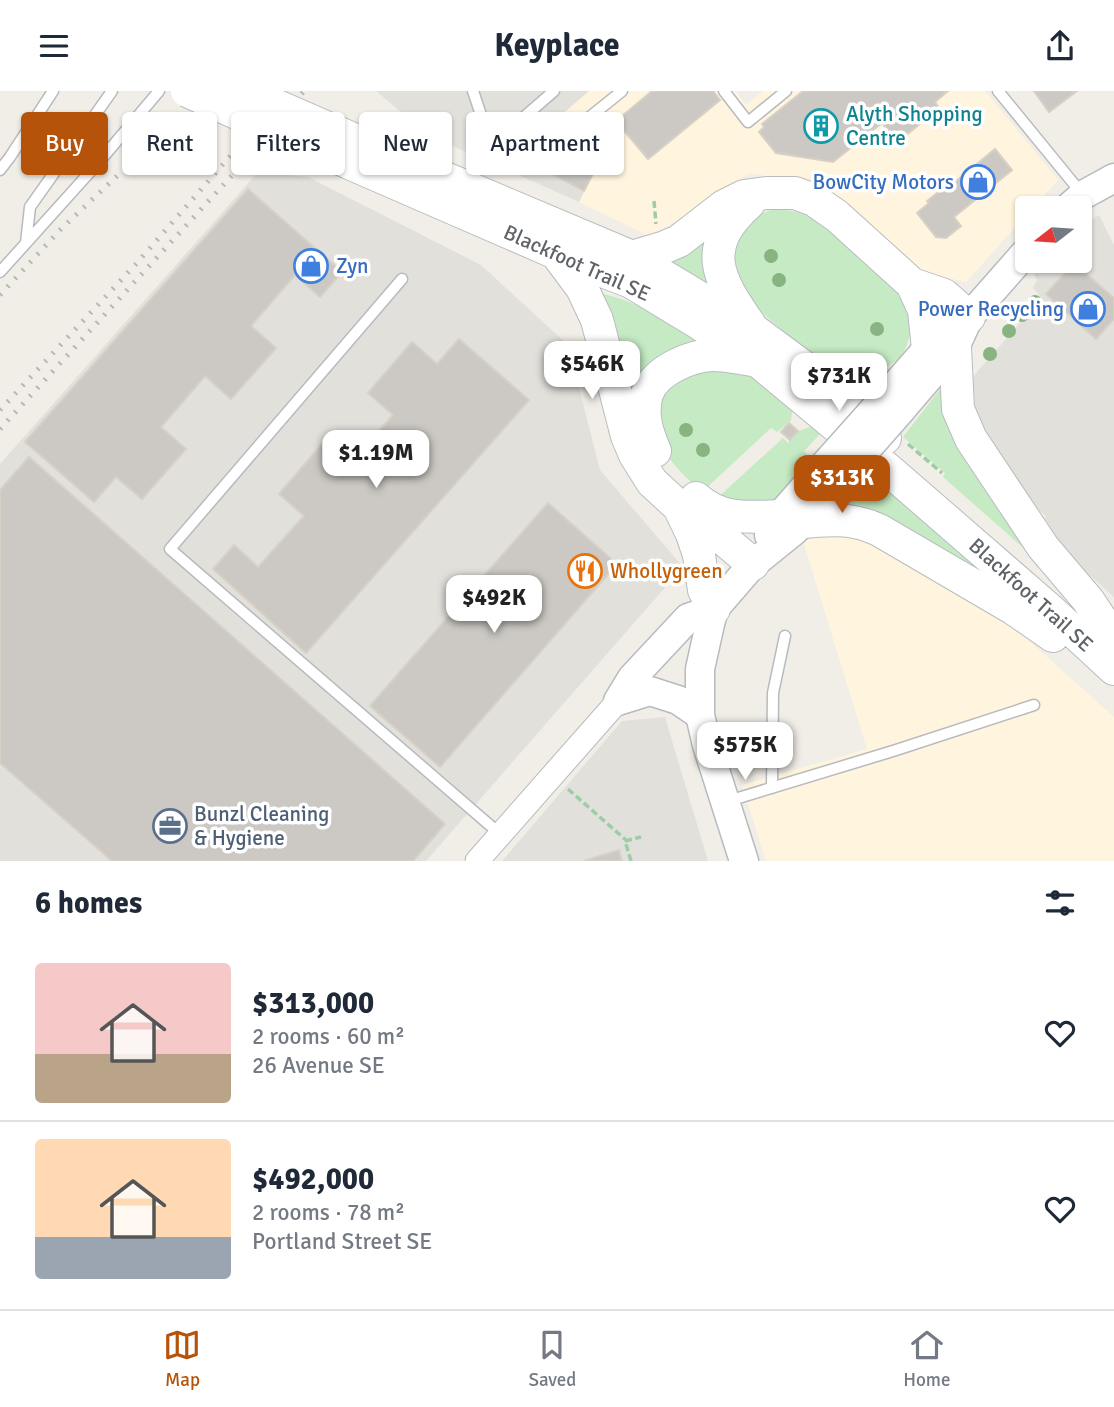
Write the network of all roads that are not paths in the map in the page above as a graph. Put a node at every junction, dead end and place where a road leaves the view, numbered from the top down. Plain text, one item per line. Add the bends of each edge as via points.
1 (53, 91) edge
2 (111, 91) edge
3 (159, 91) edge
4 (187, 91) edge
5 (243, 91) edge
6 (473, 91) edge
7 (554, 91) edge
8 (622, 91) edge
9 (724, 91) edge
10 (786, 91) edge
11 (998, 91) edge
12 (596, 112) edge
13 (355, 153) junction
14 (0, 170) edge
15 (1114, 178) edge
16 (767, 193) junction
17 (1072, 196) edge
18 (1084, 196) edge
19 (26, 243) junction
20 (556, 253) junction
21 (632, 257) junction
22 (1015, 265) edge
23 (0, 272) edge
24 (402, 279) dead end
25 (912, 284) junction
26 (969, 317) junction
27 (757, 347) junction
28 (942, 348) junction
29 (678, 506) junction
30 (791, 519) junction
31 (753, 564) junction
32 (714, 609) junction
33 (785, 636) dead end
34 (1112, 653) edge
35 (618, 701) junction
36 (1034, 705) dead end
37 (700, 715) junction
38 (772, 788) junction
39 (725, 802) junction
40 (500, 834) junction
41 (477, 861) edge
42 (744, 861) edge

1 - 14 lane
2 - 19 lane via 30,207
3 - 19 lane
4 - 13 main road, Blackfoot Trail SE, bridge
5 - 13 main road, Blackfoot Trail SE, bridge
6 - 7 lane via 488,136 516,124
8 - 12 lane
9 - 10 lane via 748,122
11 - 17 lane
13 - 20 main road, Blackfoot Trail SE
13 - 21 main road, Blackfoot Trail SE
15 - 18 street
16 - 21 main road via 744,196 679,241
16 - 25 main road via 795,193 814,200
16 - 27 main road via 736,215 720,240 718,254 723,281
19 - 23 lane
20 - 27 main road, Blackfoot Trail SE via 631,282
20 - 29 main road via 582,288 597,320 635,455 652,482
21 - 27 main road, Blackfoot Trail SE
22 - 26 street
24 - 40 lane via 170,549
25 - 26 main road via 944,296
25 - 28 main road
26 - 28 street
27 - 30 main road via 701,356 675,365 659,377 648,391 647,433 672,476 714,511 731,517
27 - 34 main road, Blackfoot Trail SE via 813,374
28 - 30 street, bridge via 896,415 836,468
28 - 34 main road via 971,439 1042,547 1088,600
29 - 31 main road
29 - 32 main road via 692,534 704,590
30 - 31 street
30 - 34 main road via 862,523 1014,608 1061,641
31 - 32 street
32 - 35 street via 688,618 632,678
32 - 37 street via 700,669
33 - 38 lane via 773,693
35 - 37 street via 650,691 678,700
35 - 40 street
36 - 38 lane
37 - 39 street
38 - 39 lane
39 - 42 street
40 - 41 street

